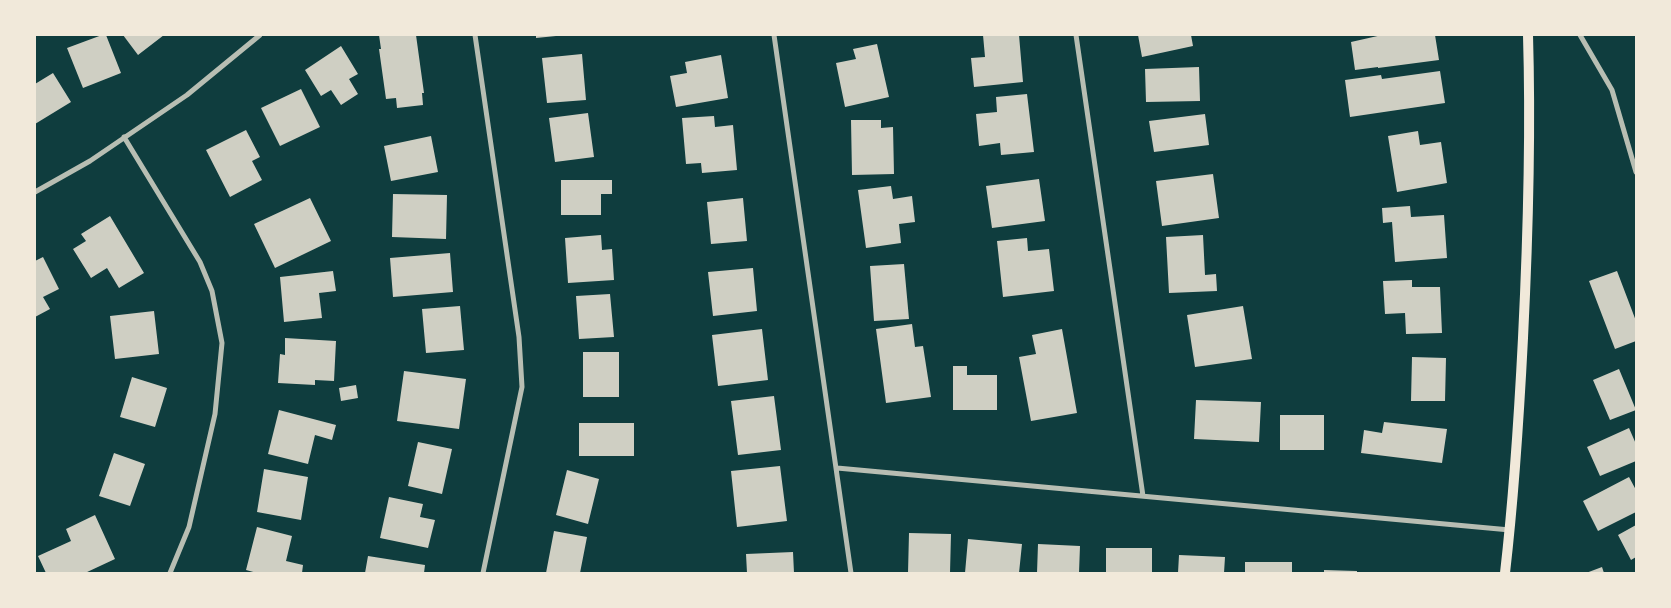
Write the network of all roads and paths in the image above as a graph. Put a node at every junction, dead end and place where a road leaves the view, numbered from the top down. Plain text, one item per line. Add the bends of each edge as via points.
1 (260, 35) edge
2 (475, 35) edge
3 (774, 35) edge
4 (1076, 35) edge
5 (1528, 35) edge
6 (1580, 35) edge
7 (124, 137) junction
8 (1636, 172) edge
9 (35, 192) edge
10 (837, 468) junction
11 (1143, 496) junction
12 (1510, 530) junction
13 (170, 573) edge
14 (483, 573) edge
15 (851, 573) edge
16 (1505, 573) edge

1 - 7 street via 187,95
2 - 14 street via 519,337 522,387
3 - 10 street
4 - 11 street
5 - 12 main road via 1530,183 1518,438
6 - 8 street via 1612,90
7 - 9 street via 90,161
7 - 13 street via 200,262 212,291 222,343 213,423 189,527
10 - 11 street
10 - 15 street
11 - 12 street
12 - 16 main road

